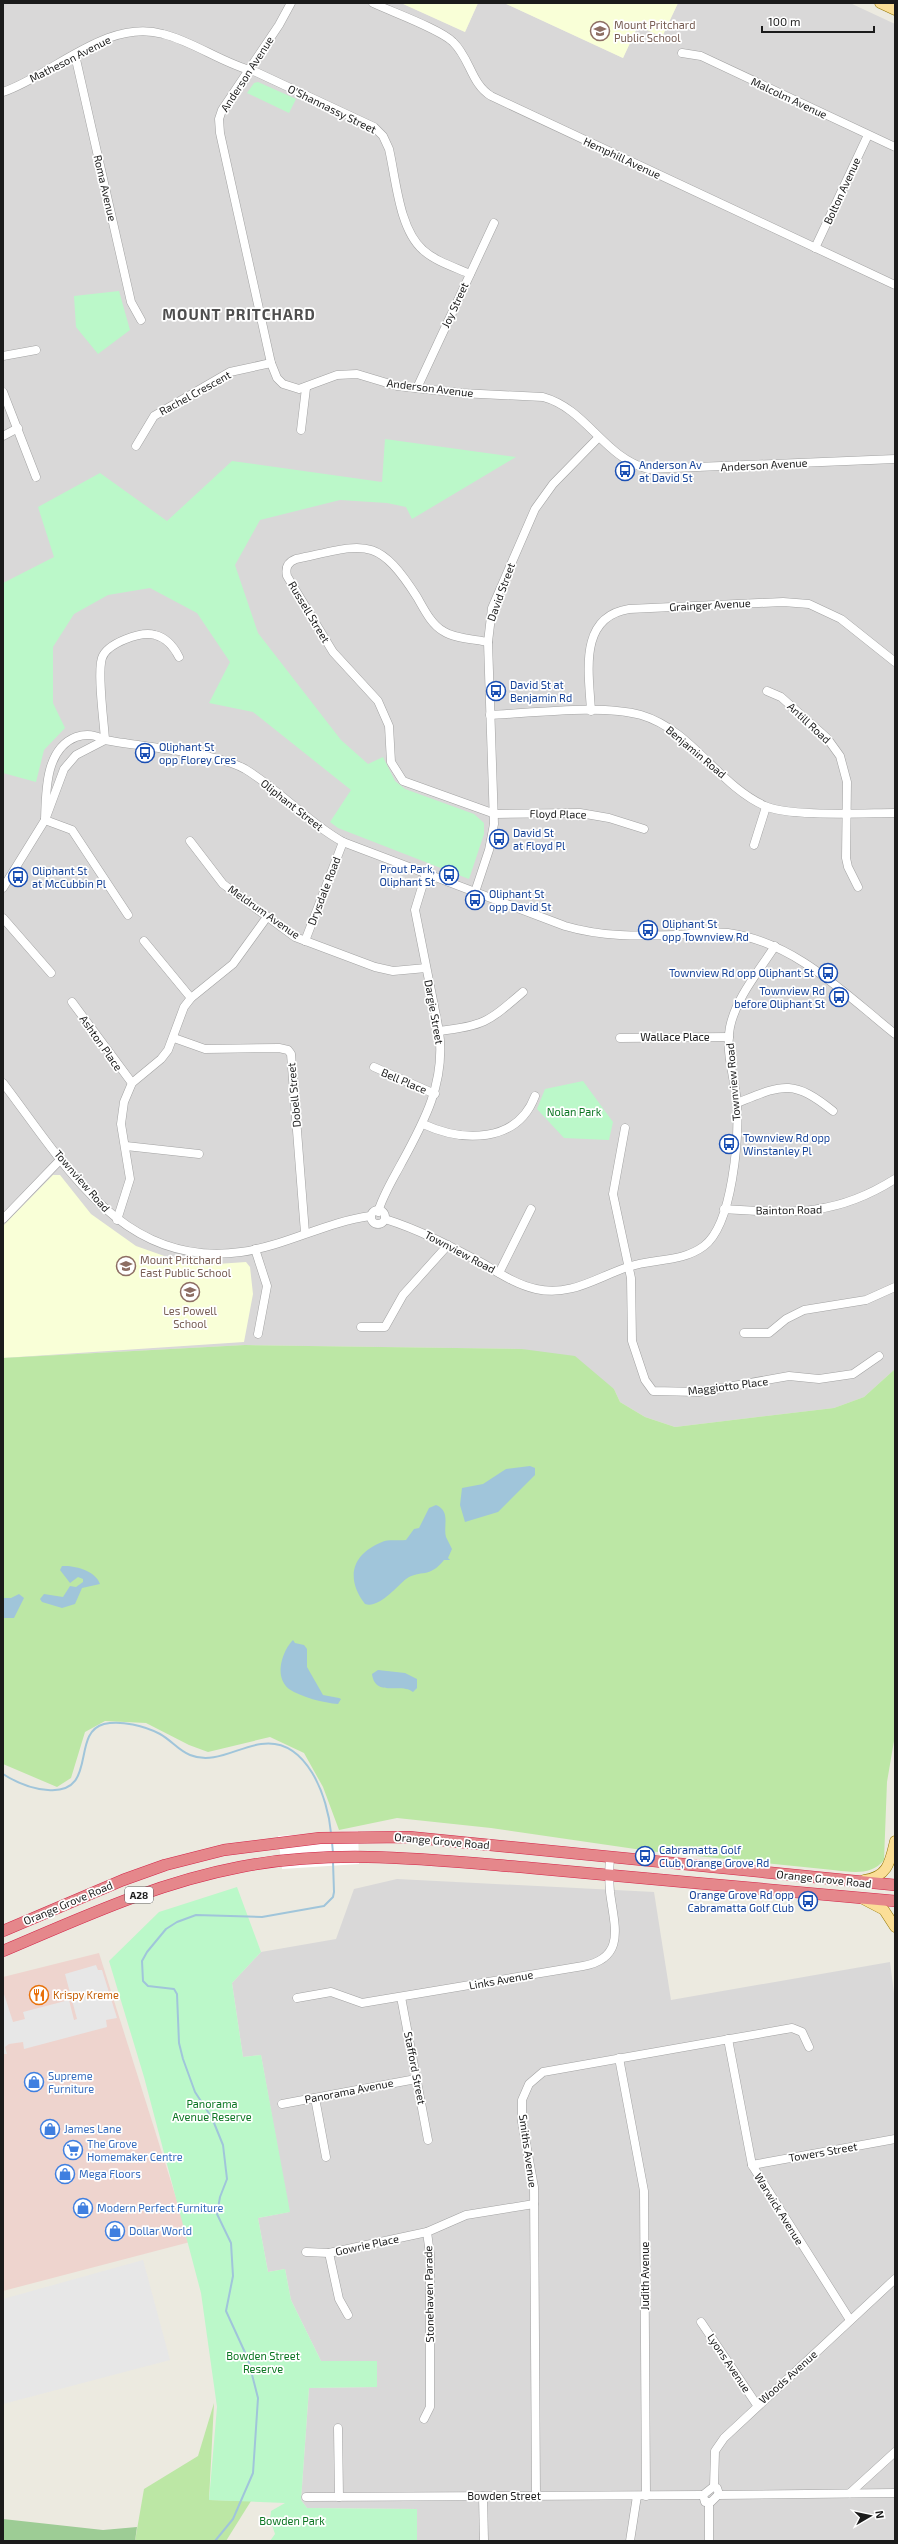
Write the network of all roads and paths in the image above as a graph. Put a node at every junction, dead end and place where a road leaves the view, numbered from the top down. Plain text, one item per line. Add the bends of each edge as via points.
1 (291, 3) edge
2 (374, 3) edge
3 (880, 3) edge
4 (895, 10) edge
5 (682, 53) dead end
6 (75, 55) junction
7 (250, 70) junction
8 (3, 92) edge
9 (868, 135) junction
10 (895, 147) edge
11 (494, 223) dead end
12 (815, 248) junction
13 (470, 274) junction
14 (895, 285) edge
15 (141, 320) dead end
16 (36, 350) dead end
17 (3, 356) edge
18 (271, 363) junction
19 (306, 388) junction
20 (417, 388) junction
21 (3, 392) edge
22 (18, 428) junction
23 (301, 430) dead end
24 (3, 436) edge
25 (598, 438) junction
26 (136, 446) dead end
27 (895, 459) edge
28 (36, 477) dead end
29 (488, 642) junction
30 (179, 657) dead end
31 (895, 662) edge
32 (767, 691) dead end
33 (591, 711) junction
34 (490, 715) junction
35 (105, 740) junction
36 (766, 807) junction
37 (847, 813) junction
38 (895, 813) edge
39 (494, 814) junction
40 (46, 820) junction
41 (644, 829) dead end
42 (190, 841) dead end
43 (343, 842) junction
44 (754, 845) dead end
45 (426, 874) junction
46 (858, 887) dead end
47 (3, 888) edge
48 (475, 892) junction
49 (128, 915) dead end
50 (267, 917) junction
51 (3, 918) edge
52 (144, 941) dead end
53 (305, 941) junction
54 (775, 946) junction
55 (426, 968) junction
56 (51, 973) dead end
57 (523, 992) dead end
58 (191, 998) junction
59 (72, 1002) dead end
60 (439, 1031) junction
61 (895, 1034) edge
62 (729, 1037) junction
63 (174, 1038) junction
64 (620, 1038) dead end
65 (374, 1067) dead end
66 (3, 1083) edge
67 (132, 1083) junction
68 (435, 1094) junction
69 (535, 1096) dead end
70 (737, 1103) junction
71 (833, 1110) dead end
72 (423, 1124) junction
73 (624, 1128) dead end
74 (126, 1146) junction
75 (199, 1154) dead end
76 (61, 1159) junction
77 (895, 1179) edge
78 (530, 1209) dead end
79 (724, 1209) junction
80 (378, 1212) junction
81 (370, 1216) junction
82 (3, 1219) edge
83 (385, 1219) junction
84 (117, 1220) junction
85 (305, 1233) junction
86 (448, 1245) junction
87 (256, 1249) junction
88 (629, 1266) junction
89 (500, 1273) junction
90 (895, 1287) edge
91 (361, 1327) dead end
92 (744, 1333) dead end
93 (258, 1334) dead end
94 (879, 1356) dead end
95 (895, 1841) edge
96 (610, 1858) junction
97 (609, 1874) junction
98 (852, 1882) junction
99 (895, 1885) edge
100 (860, 1898) junction
101 (895, 1901) edge
102 (895, 1927) edge
103 (3, 1931) edge
104 (3, 1951) edge
105 (401, 1997) junction
106 (297, 1998) dead end
107 (728, 2039) junction
108 (808, 2048) dead end
109 (619, 2058) junction
110 (416, 2079) junction
111 (315, 2098) junction
112 (282, 2104) dead end
113 (895, 2139) edge
114 (428, 2140) dead end
115 (326, 2158) dead end
116 (752, 2165) junction
117 (534, 2204) junction
118 (427, 2232) junction
119 (306, 2252) dead end
120 (329, 2253) junction
121 (893, 2280) edge
122 (348, 2315) dead end
123 (850, 2320) junction
124 (701, 2322) dead end
125 (757, 2405) junction
126 (424, 2419) dead end
127 (338, 2428) dead end
128 (895, 2452) edge
129 (714, 2487) junction
130 (850, 2493) junction
131 (895, 2493) edge
132 (703, 2495) junction
133 (718, 2495) junction
134 (483, 2496) junction
135 (536, 2496) junction
136 (637, 2496) junction
137 (646, 2496) junction
138 (306, 2497) dead end
139 (340, 2497) junction
140 (709, 2502) junction
141 (484, 2541) edge
142 (630, 2541) edge
143 (709, 2541) edge

1 - 7 street, Anderson Avenue
2 - 12 street, Hemphill Avenue via 452,41 463,55 478,86 491,96
3 - 4 main road
5 - 9 street, Malcolm Avenue via 701,56
6 - 7 street, Matheson Avenue via 109,37 144,30 173,37
6 - 8 street, Matheson Avenue
6 - 15 street, Roma Avenue via 131,302
7 - 13 street, O'Shannassy Street via 379,131 389,149 410,235 432,257
7 - 18 street, Anderson Avenue via 222,110 219,126
9 - 10 street, Malcolm Avenue
9 - 12 street, Bolton Avenue
11 - 13 street, Joy Street
12 - 14 street, Hemphill Avenue
13 - 20 street, Joy Street
16 - 17 street
18 - 19 street, Anderson Avenue via 277,378 283,384
18 - 26 street, Rachel Crescent via 230,372 154,416
19 - 20 street, Anderson Avenue via 326,378 347,374
19 - 23 street
20 - 25 street, Anderson Avenue via 486,395 543,397 554,400 574,412
21 - 22 street
22 - 24 street
22 - 28 street
25 - 27 street, Anderson Avenue via 625,460 654,469
25 - 29 street, David Street via 553,484 535,509 492,608
29 - 34 street, David Street
29 - 39 street, Russell Street via 454,636 438,628 399,569 378,552 359,548 347,549 296,559 288,563 286,568 287,576 333,652 378,701 389,726 391,762 399,777 414,786
30 - 35 street via 173,646 150,634 122,641 105,652 101,665
31 - 33 street, Grainger Avenue via 841,619 809,604 783,602 629,609 612,614 592,636 589,661
32 - 37 street, Antill Road via 781,697 834,747 840,756 847,782
33 - 34 street, Benjamin Road
33 - 36 street, Benjamin Road via 626,712 654,720 682,739 743,793
34 - 39 street, David Street
35 - 40 street, Oliphant Street via 82,750 70,760 61,777
35 - 40 street, Oliphant Street via 92,735 77,737 57,751 49,778
35 - 43 street, Oliphant Street via 230,762 256,777 312,822
36 - 37 street, Benjamin Road via 805,812
36 - 44 street
37 - 38 street, Benjamin Road
37 - 46 street, Antill Road via 846,858
39 - 41 street, Floyd Place via 580,812
39 - 48 street, David Street via 492,842
40 - 47 street, Oliphant Street
40 - 49 street via 72,830
42 - 50 street, Meldrum Avenue via 223,884
43 - 45 street, Oliphant Street
43 - 53 street, Drysdale Road
45 - 48 street, Oliphant Street
45 - 55 street, Dargie Street via 415,910
48 - 54 street, Oliphant Street via 565,926 598,934 641,936 727,933
50 - 53 street, Meldrum Avenue
50 - 58 street via 233,964
51 - 56 street
52 - 58 street
53 - 55 street, Meldrum Avenue via 384,969 404,971
54 - 61 street via 805,962
54 - 62 street, Townview Road via 738,1005
55 - 60 street, Dargie Street
57 - 60 street via 485,1023 472,1028
58 - 63 street via 184,1007
59 - 67 street, Ashton Place
60 - 68 street, Dargie Street via 441,1060
62 - 64 street, Wallace Place
62 - 70 street, Townview Road
63 - 67 street via 161,1060
63 - 85 street, Dobell Street via 205,1048 288,1050
65 - 68 street, Bell Place
66 - 76 street, Townview Road
67 - 74 street via 121,1115
68 - 72 street, Dargie Street
69 - 72 street via 524,1116 492,1134 464,1137 450,1135
70 - 71 street via 769,1090 788,1087 804,1091
70 - 79 street, Townview Road via 734,1170
72 - 80 street, Dargie Street via 390,1184
73 - 88 street via 613,1194
74 - 75 street
74 - 84 street via 130,1179
76 - 82 street
76 - 84 street, Townview Road via 96,1201
77 - 79 street, Bainton Road via 865,1196 827,1209 783,1212
78 - 89 street
79 - 88 street, Townview Road via 713,1236 693,1254
80 - 81 street via 372,1212
80 - 83 street via 384,1213
81 - 83 street via 375,1223 382,1223
81 - 85 street, Townview Road
83 - 86 street, Townview Road via 418,1230
84 - 87 street, Townview Road via 155,1241 183,1250 213,1254
85 - 87 street, Townview Road
86 - 89 street, Townview Road
86 - 91 street via 400,1299 385,1327
87 - 93 street via 267,1286
88 - 89 street, Townview Road via 582,1286 557,1291 536,1289
88 - 94 street, Maggiotto Place via 632,1341 645,1380 653,1391 699,1392 789,1376 819,1379 854,1374
90 - 92 street via 866,1300 804,1310 786,1319 769,1333
95 - 98 main road via 890,1863 884,1874
96 - 97 street, Links Avenue
96 - 98 highway, Orange Grove Road / A28
96 - 103 highway, Orange Grove Road / A28 via 409,1836 279,1842 224,1850 165,1865
97 - 100 highway, Orange Grove Road / A28
97 - 104 highway, Orange Grove Road / A28 via 426,1858 359,1855 281,1861 240,1867 170,1884 92,1913
97 - 105 street, Links Avenue via 616,1934 614,1944 601,1961
98 - 99 highway, Orange Grove Road / A28
100 - 101 highway, Orange Grove Road / A28
100 - 102 main road via 884,1910
105 - 106 street, Links Avenue via 362,2003 331,1992
105 - 110 street, Stafford Street
107 - 108 street, Smiths Avenue via 792,2028 802,2032
107 - 109 street, Smiths Avenue
107 - 116 street, Warwick Avenue
109 - 117 street, Smiths Avenue via 543,2072 529,2084 522,2100 522,2122 534,2187
109 - 137 street, Judith Avenue via 644,2191
110 - 111 street, Panorama Avenue
110 - 114 street, Stafford Street
111 - 112 street, Panorama Avenue
111 - 115 street
113 - 116 street, Towers Street
116 - 123 street, Warwick Avenue
117 - 118 street, Stonehaven Parade via 466,2215
117 - 135 street, Smiths Avenue
118 - 120 street, Gowrie Place
118 - 126 street, Stonehaven Parade via 430,2254 430,2407
119 - 120 street, Gowrie Place
120 - 122 street via 339,2299
121 - 123 street, Woods Avenue
123 - 125 street, Woods Avenue
124 - 125 street, Lyons Avenue
125 - 129 street, Woods Avenue via 715,2450
127 - 139 street
128 - 130 street
129 - 132 street
129 - 133 street via 718,2490
130 - 131 street
130 - 133 street
132 - 137 street, Bowden Street
132 - 140 street via 704,2501
133 - 140 street
134 - 135 street, Bowden Street
134 - 139 street, Bowden Street
134 - 141 street
135 - 136 street, Bowden Street
136 - 137 street, Bowden Street
136 - 142 street
138 - 139 street, Bowden Street
140 - 143 street

